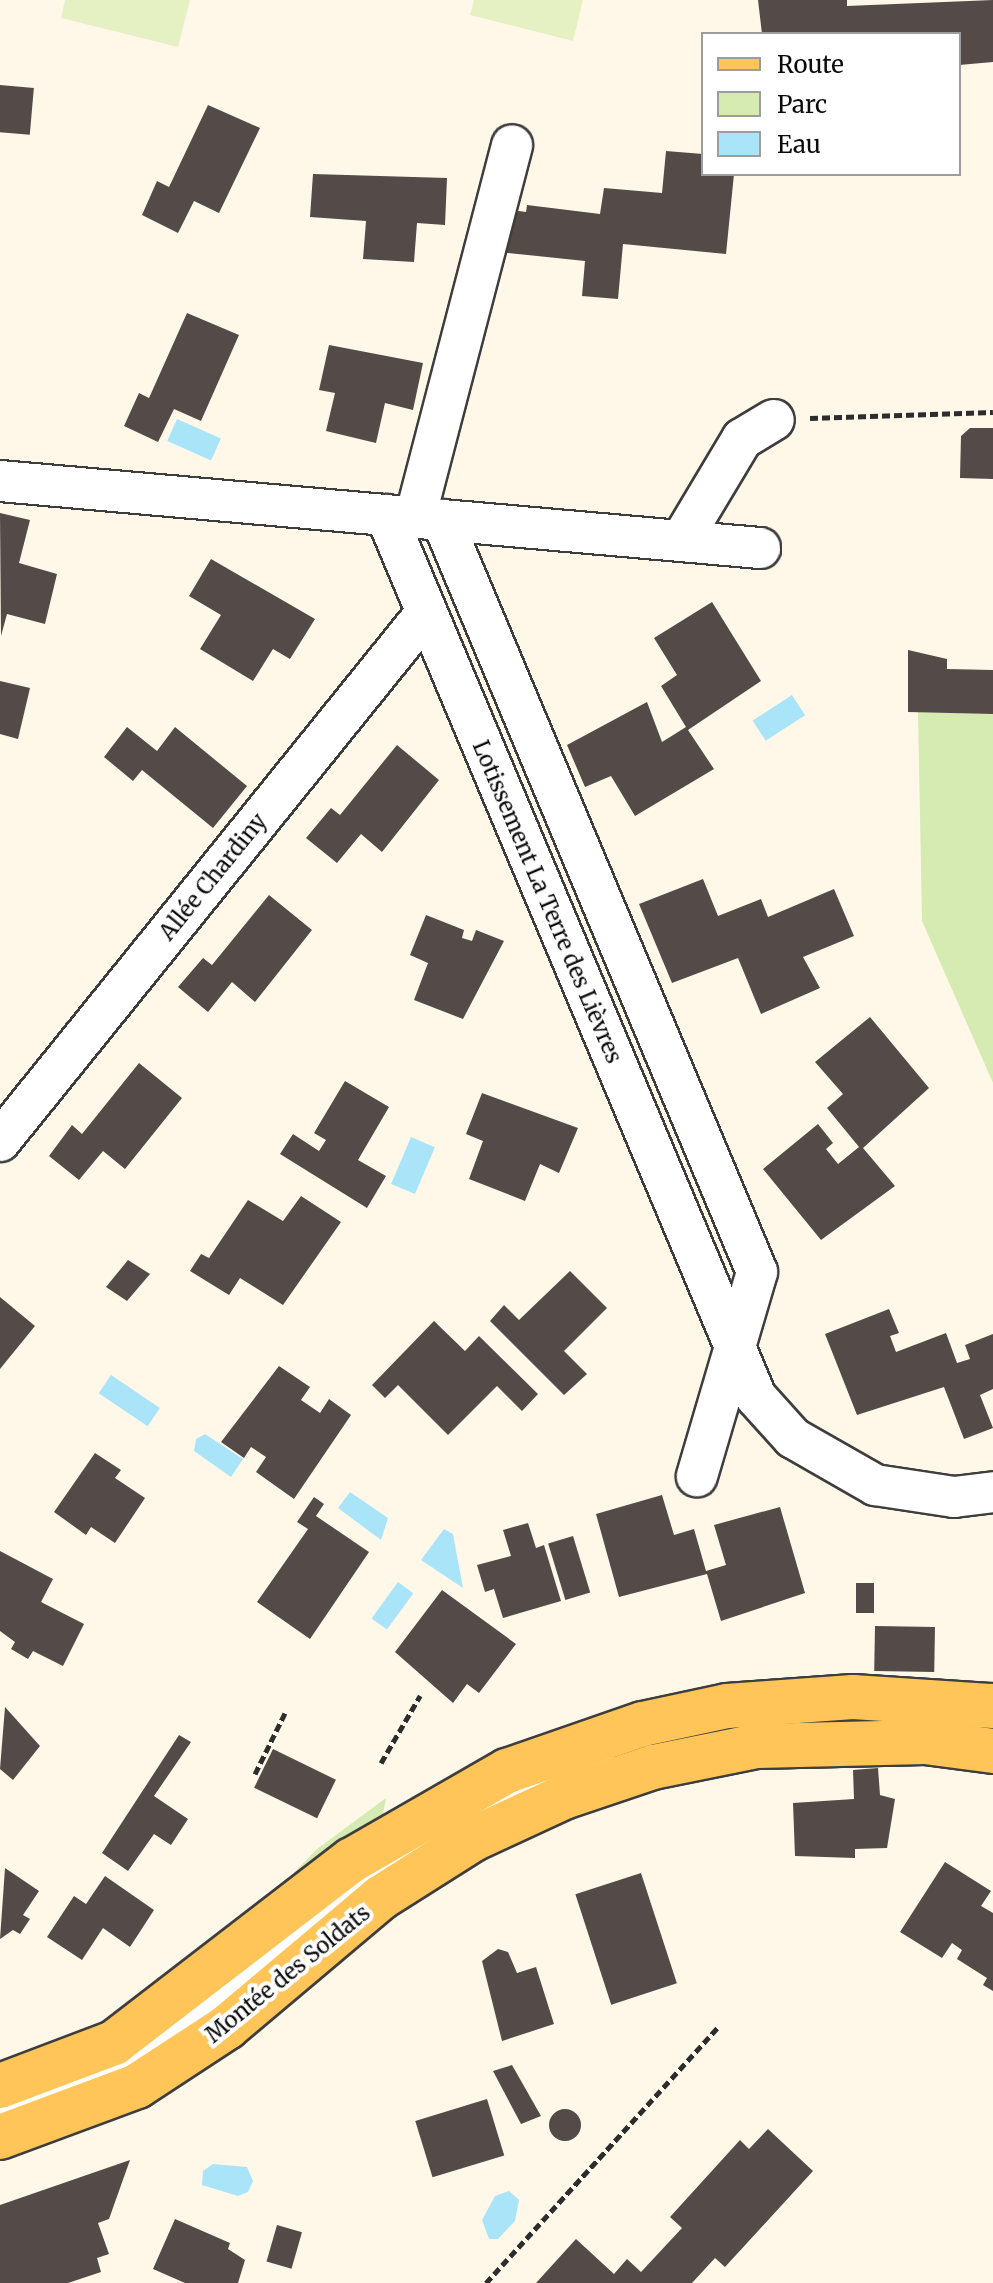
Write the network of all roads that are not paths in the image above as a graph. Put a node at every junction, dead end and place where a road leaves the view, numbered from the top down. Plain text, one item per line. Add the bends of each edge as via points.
1 (512, 145) dead end
2 (774, 420) road end
3 (0, 481) edge
4 (414, 518) junction
5 (681, 541) junction
6 (760, 548) dead end
7 (426, 613) junction
8 (0, 1141) edge
9 (733, 1347) junction
10 (697, 1476) dead end
11 (993, 1492) edge
12 (993, 1706) edge
13 (993, 1727) edge
14 (993, 1751) edge
15 (0, 2086) edge
16 (0, 2112) edge
17 (0, 2137) edge

1 - 4 street
2 - 5 street via 742,439
3 - 4 street
4 - 5 street
4 - 7 street, Lotissement La Terre des Lièvres
4 - 9 street via 757,1272
5 - 6 street
7 - 8 street, Allée Chardiny
7 - 9 street, Lotissement La Terre des Lièvres
9 - 10 street
9 - 11 street, Lotissement La Terre des Lièvres via 756,1397 793,1438 837,1468 913,1493
12 - 15 main road via 853,1697 727,1706 643,1724 507,1771 352,1860 114,2043
13 - 16 street via 801,1720 711,1729 611,1754 501,1800 413,1850 317,1913 211,2006 126,2065
14 - 17 main road, Montée des Soldats via 925,1742 757,1746 653,1767 564,1797 473,1839 380,1898 227,2027 137,2086

